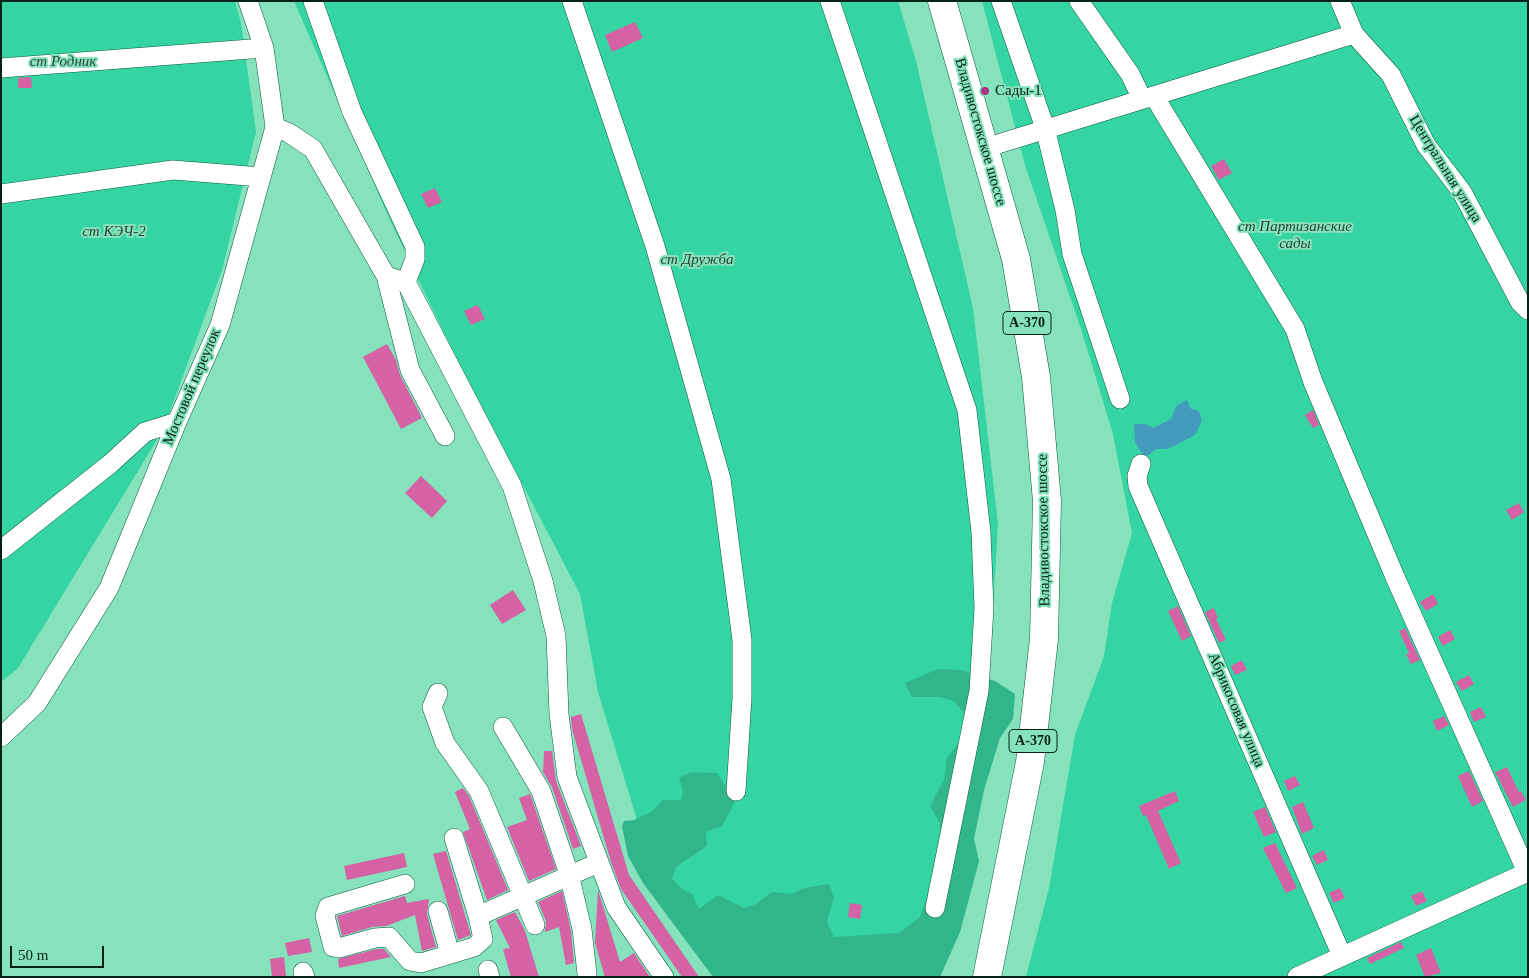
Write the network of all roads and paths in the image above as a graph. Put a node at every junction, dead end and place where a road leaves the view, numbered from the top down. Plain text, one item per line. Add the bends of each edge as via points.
1 (248, 1) edge
2 (313, 1) edge
3 (572, 1) edge
4 (830, 1) edge
5 (942, 1) edge
6 (1001, 1) edge
7 (1080, 1) edge
8 (1340, 1) edge
9 (1354, 34) junction
10 (264, 48) junction
11 (1, 68) edge
12 (1148, 97) junction
13 (275, 127) junction
14 (1045, 128) junction
15 (985, 148) junction
16 (261, 177) junction
17 (1, 194) edge
18 (386, 276) junction
19 (406, 282) junction
20 (1528, 310) edge
21 (1120, 399) dead end
22 (177, 422) junction
23 (445, 436) dead end
24 (1141, 464) dead end
25 (1, 550) edge
26 (438, 693) dead end
27 (503, 727) dead end
28 (1, 737) edge
29 (736, 791) dead end
30 (454, 838) dead end
31 (598, 863) junction
32 (1527, 872) edge
33 (569, 874) junction
34 (405, 884) dead end
35 (523, 897) junction
36 (935, 908) dead end
37 (438, 911) dead end
38 (478, 916) junction
39 (535, 926) dead end
40 (450, 954) junction
41 (1342, 956) junction
42 (587, 974) dead end
43 (664, 977) edge
44 (987, 977) edge
45 (1297, 977) edge

1 - 10 street, Мостовой переулок
2 - 19 street via 352,112 415,247 415,259
3 - 29 street via 655,246 721,480 742,640
4 - 36 street via 968,419 981,532 984,608 979,691
5 - 15 highway, Владивостокское шоссе / А-370
6 - 14 street
7 - 12 street
8 - 9 street, Центральная улица
9 - 12 street
9 - 20 street, Центральная улица via 1391,75 1426,145 1462,192 1520,302
10 - 11 street
10 - 13 street, Мостовой переулок
12 - 14 street
12 - 32 street via 1295,329 1313,382 1395,577
13 - 16 street, Мостовой переулок
13 - 18 street via 313,149
14 - 15 street
14 - 21 street via 1072,254
15 - 44 highway, Владивостокское шоссе / А-370 via 1018,268 1036,377 1047,501 1044,639 1030,762
16 - 17 street via 173,170
16 - 22 street, Мостовой переулок via 220,325
18 - 19 street
18 - 23 street via 410,370
19 - 31 street via 512,486 543,581 556,636 567,777
22 - 25 street via 145,432 110,464
22 - 28 street, Мостовой переулок via 109,588 37,702
24 - 41 street, Абрикосовая улица via 1138,486
26 - 35 street via 432,707 445,743 479,792
27 - 33 street via 541,791
30 - 38 street
31 - 33 street
31 - 43 street via 616,907
32 - 41 street
33 - 35 street
33 - 42 street via 582,930
34 - 40 street via 328,907 325,916 333,947 389,937 410,961 421,963
35 - 38 street
35 - 39 street
37 - 40 street
38 - 40 street via 483,939 474,947
41 - 45 street

